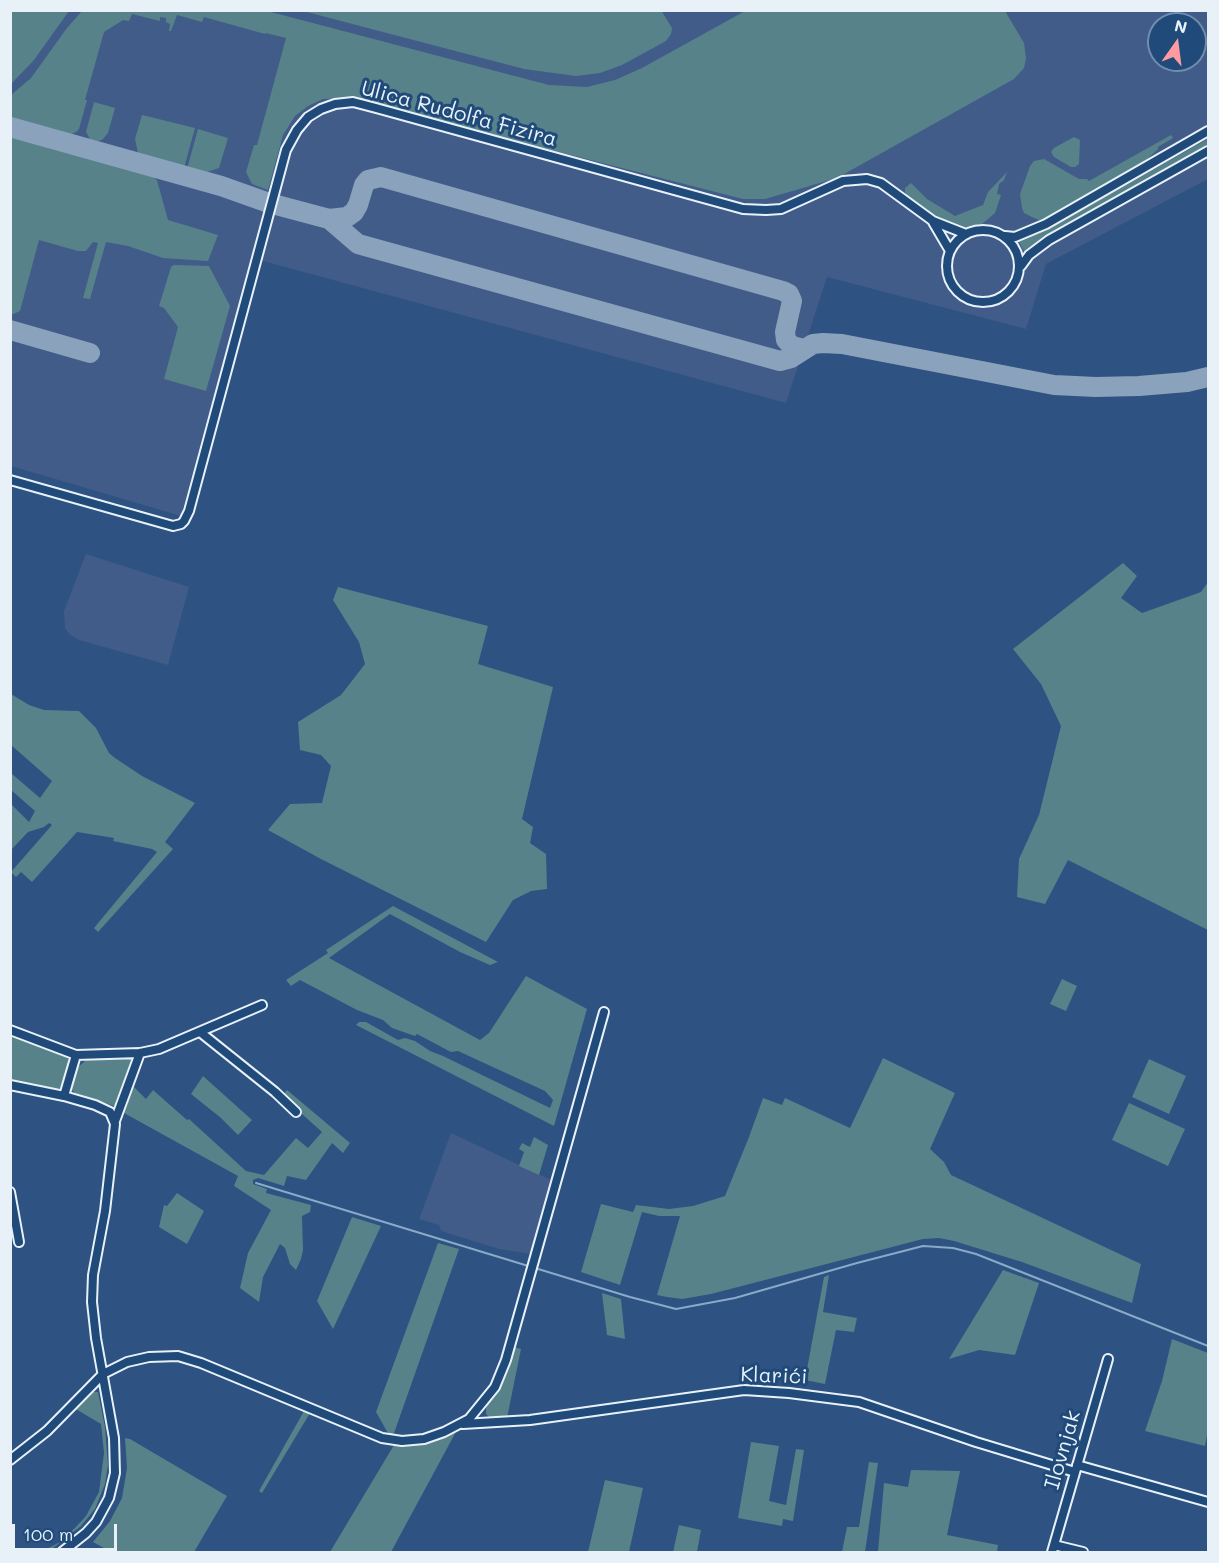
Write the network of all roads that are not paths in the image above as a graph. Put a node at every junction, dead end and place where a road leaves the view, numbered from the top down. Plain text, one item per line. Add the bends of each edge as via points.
1 (1209, 131) edge
2 (1209, 152) edge
3 (933, 220) junction
4 (966, 234) junction
5 (1005, 236) junction
6 (950, 251) junction
7 (1021, 266) junction
8 (10, 480) edge
9 (262, 1005) dead end
10 (604, 1012) dead end
11 (10, 1030) edge
12 (200, 1032) junction
13 (140, 1053) junction
14 (76, 1055) junction
15 (10, 1085) edge
16 (64, 1096) junction
17 (296, 1112) dead end
18 (115, 1121) junction
19 (10, 1192) edge
20 (19, 1242) dead end
21 (1108, 1359) dead end
22 (103, 1374) junction
23 (462, 1424) junction
24 (10, 1460) edge
25 (1076, 1468) junction
26 (1209, 1502) edge
27 (1053, 1549) edge
28 (62, 1552) edge
29 (1083, 1552) edge

1 - 5 street, Ulica Rudolfa Fizira via 1046,224 1015,237
2 - 7 street, Ulica Rudolfa Fizira via 1049,240
3 - 4 street, Ulica Rudolfa Fizira
3 - 6 street, Ulica Rudolfa Fizira
3 - 8 street, Ulica Rudolfa Fizira via 881,183 867,179 843,181 781,209 742,209 353,102 335,104 308,117 286,150 184,521 173,526
4 - 5 street, Ulica Rudolfa Fizira via 984,229
4 - 6 street
5 - 7 street via 1017,252
6 - 7 street, Ulica Rudolfa Fizira via 947,270 952,284 961,295 978,301 989,302 1006,295 1017,282
9 - 12 street
10 - 23 street via 506,1360 495,1387
11 - 14 street
12 - 13 street
12 - 17 street
13 - 14 street
13 - 18 street
14 - 16 street
15 - 16 street
16 - 18 street via 102,1108
18 - 22 street via 92,1289
19 - 20 street
21 - 25 street, Ilovnjak
22 - 23 street via 138,1358 178,1356 382,1438 424,1438
22 - 24 street via 48,1431
22 - 28 street via 114,1438 113,1485 96,1522
23 - 25 street, Klarići via 540,1418 744,1390 770,1391 860,1402 976,1442
25 - 26 street, Klarići
25 - 27 street, Ilovnjak
27 - 29 street

